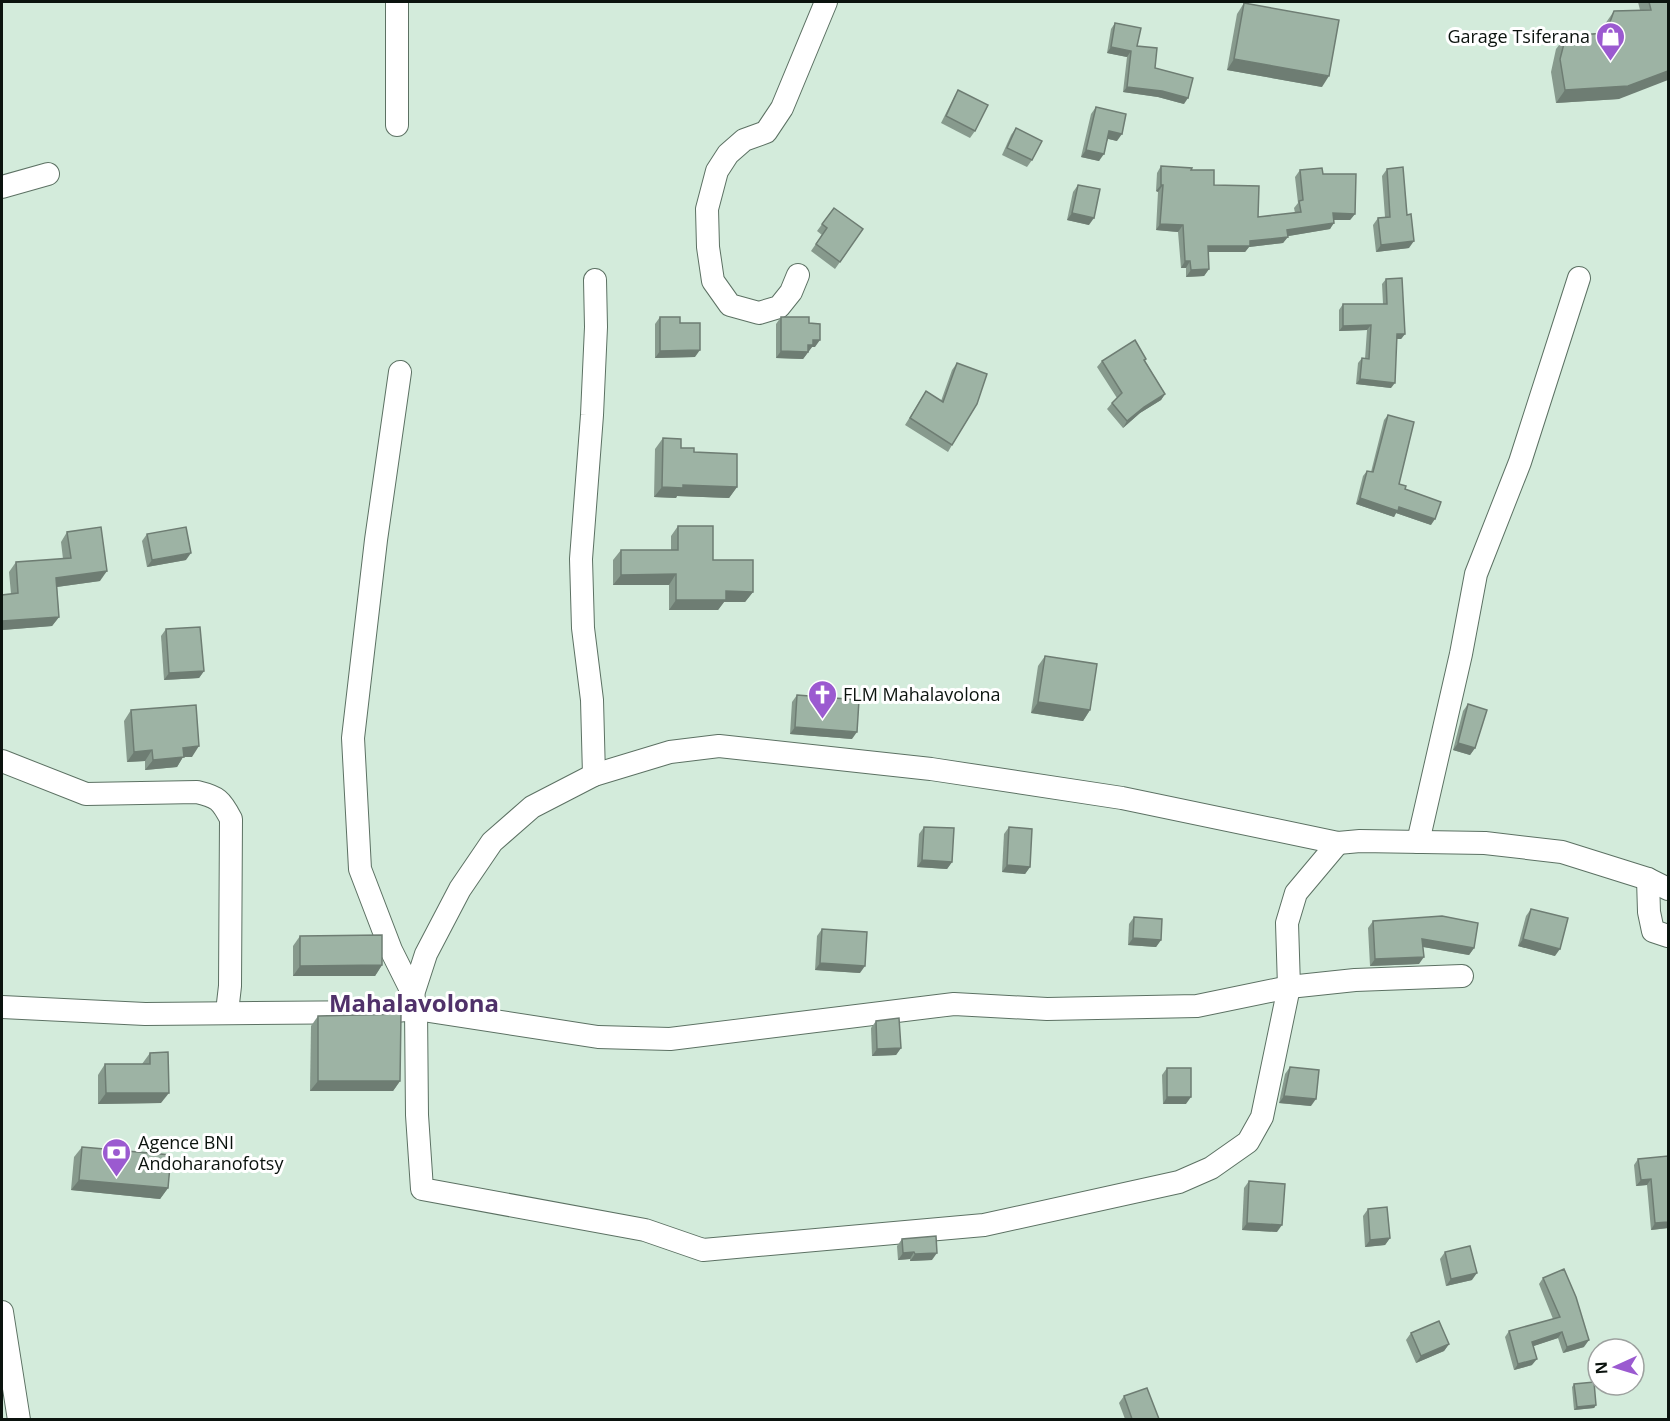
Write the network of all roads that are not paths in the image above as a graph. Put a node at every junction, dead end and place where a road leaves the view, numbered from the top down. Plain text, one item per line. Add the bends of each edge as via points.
1 (397, 2) edge
2 (826, 2) edge
3 (397, 125) dead end
4 (48, 174) dead end
5 (2, 187) edge
6 (798, 275) dead end
7 (1579, 278) dead end
8 (595, 280) dead end
9 (400, 372) dead end
10 (2, 761) edge
11 (594, 775) junction
12 (1418, 842) junction
13 (1338, 843) junction
14 (1648, 879) junction
15 (1668, 889) edge
16 (1668, 936) edge
17 (1462, 976) dead end
18 (1289, 987) junction
19 (415, 1002) junction
20 (2, 1007) edge
21 (227, 1012) junction
22 (2, 1312) edge
23 (19, 1419) edge

1 - 3 street
2 - 6 street via 782,108 766,132 744,140 728,154 717,171 707,209 713,281 730,305 759,314 779,307
4 - 5 street
7 - 12 street via 1520,462 1476,574
8 - 11 street via 593,404 581,559
9 - 19 street via 353,738 360,869
10 - 21 street via 86,794 197,792 222,802 231,819
11 - 13 street via 670,752 719,746 752,749 931,769 1111,796
11 - 19 street via 532,807 492,842 460,889 426,954
12 - 13 street
12 - 14 street via 1485,843 1562,852
13 - 18 street via 1296,893 1287,922
14 - 15 street
14 - 16 street via 1653,931
17 - 18 street
18 - 19 street via 1197,1006 1047,1009 954,1004 670,1039 598,1037
18 - 19 street via 1262,1117 1248,1142 1211,1168 1179,1182 984,1225 703,1250 645,1230 423,1189
19 - 21 street via 385,1012
20 - 21 street via 145,1014
22 - 23 street

